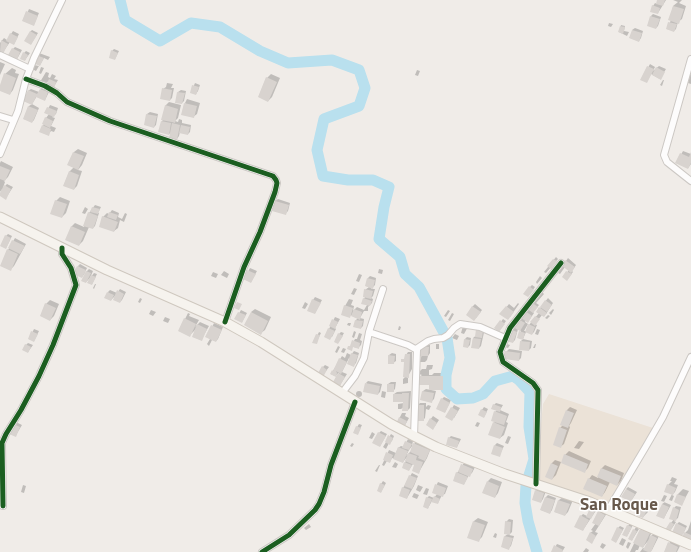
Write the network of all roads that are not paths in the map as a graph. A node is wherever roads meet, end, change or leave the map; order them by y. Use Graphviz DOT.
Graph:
graph roads {
  1 [pos="62,0"];
  2 [pos="0,55"];
  3 [pos="691,59"];
  4 [pos="30,69"];
  5 [pos="26,80"];
  6 [pos="0,116"];
  7 [pos="13,120"];
  8 [pos="0,154"];
  9 [pos="691,181"];
  10 [pos="0,217"];
  11 [pos="62,248"];
  12 [pos="561,263"];
  13 [pos="383,289"];
  14 [pos="225,322"];
  15 [pos="369,332"];
  16 [pos="505,338"];
  17 [pos="416,349"];
  18 [pos="691,357"];
  19 [pos="342,393"];
  20 [pos="355,402"];
  21 [pos="414,436"];
  22 [pos="530,482"];
  23 [pos="3,506"];
  24 [pos="608,510"];
  25 [pos="691,545"];
  26 [pos="691,548"];
  27 [pos="262,552"];
  28 [pos="690,552"];
  1 -- 4 [label="street"];
  2 -- 4 [label="street"];
  3 -- 9 [label="street"];
  4 -- 5 [label="street"];
  5 -- 7 [label="street"];
  5 -- 14 [label="street"];
  6 -- 7 [label="street"];
  7 -- 8 [label="street"];
  10 -- 11 [label="main road"];
  11 -- 14 [label="main road"];
  11 -- 23 [label="street"];
  12 -- 16 [label="street"];
  13 -- 15 [label="street"];
  14 -- 19 [label="main road"];
  15 -- 17 [label="street"];
  15 -- 19 [label="street"];
  16 -- 17 [label="street"];
  16 -- 22 [label="street"];
  17 -- 21 [label="street"];
  18 -- 24 [label="street"];
  19 -- 20 [label="main road"];
  20 -- 21 [label="main road"];
  20 -- 27 [label="street"];
  21 -- 22 [label="main road"];
  22 -- 24 [label="main road"];
  24 -- 25 [label="main road"];
  26 -- 28 [label="street"];
}
